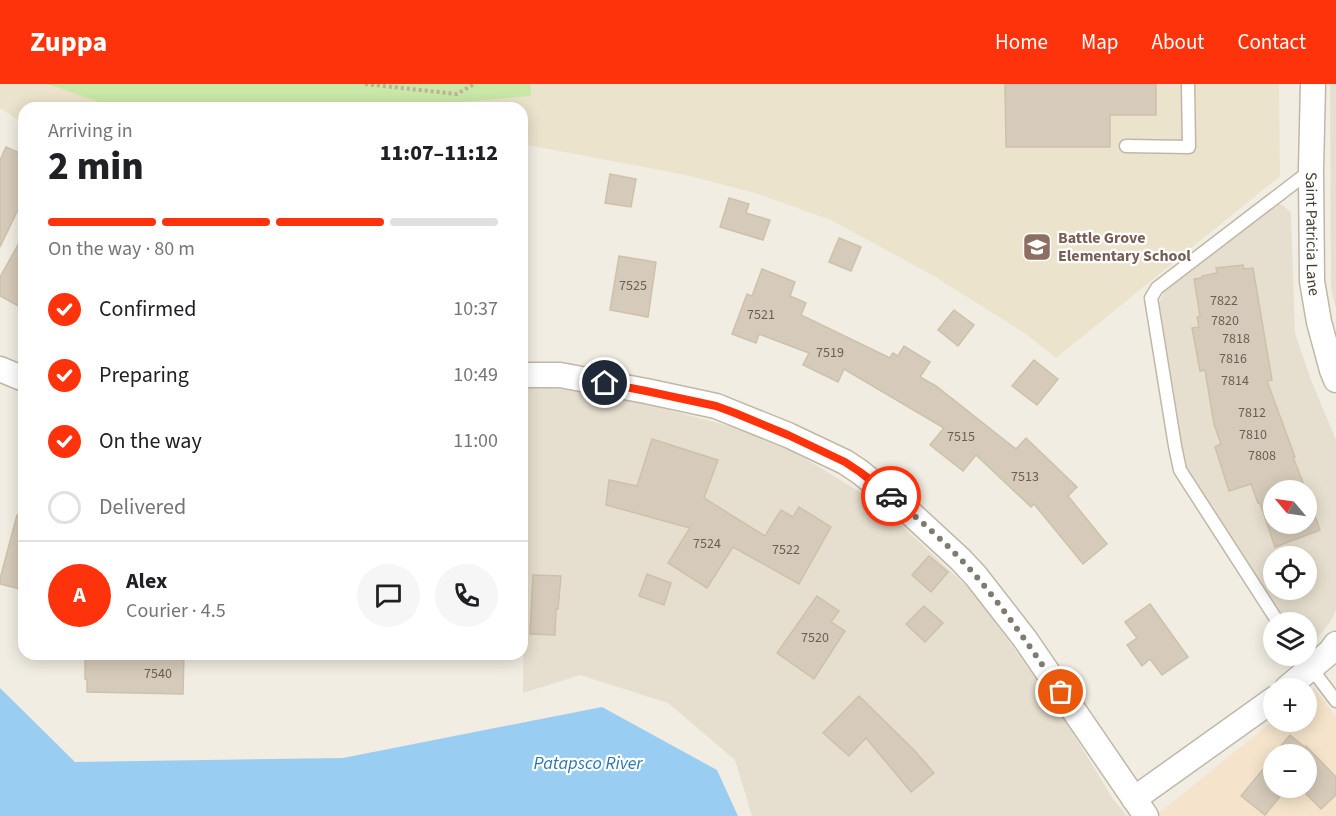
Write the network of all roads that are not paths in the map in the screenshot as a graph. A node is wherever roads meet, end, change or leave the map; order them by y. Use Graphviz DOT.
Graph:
graph roads {
  1 [pos="1188,84"];
  2 [pos="1312,84"];
  3 [pos="1126,146"];
  4 [pos="1311,170"];
  5 [pos="0,369"];
  6 [pos="528,375"];
  7 [pos="18,376"];
  8 [pos="1336,380"];
  9 [pos="1272,612"];
  10 [pos="1336,644"];
  11 [pos="1317,658"];
  12 [pos="1304,666"];
  13 [pos="1310,666"];
  14 [pos="1295,678"];
  15 [pos="1336,700"];
  16 [pos="1263,708"];
  17 [pos="1140,808"];
  1 -- 3 [label="lane"];
  2 -- 4 [label="street, Saint Patricia Lane"];
  4 -- 8 [label="street, Saint Patricia Lane"];
  4 -- 9 [label="lane"];
  5 -- 7 [label="street"];
  6 -- 17 [label="street"];
  10 -- 11 [label="street"];
  12 -- 14 [label="street"];
  13 -- 15 [label="lane"];
  16 -- 17 [label="street"];
}
